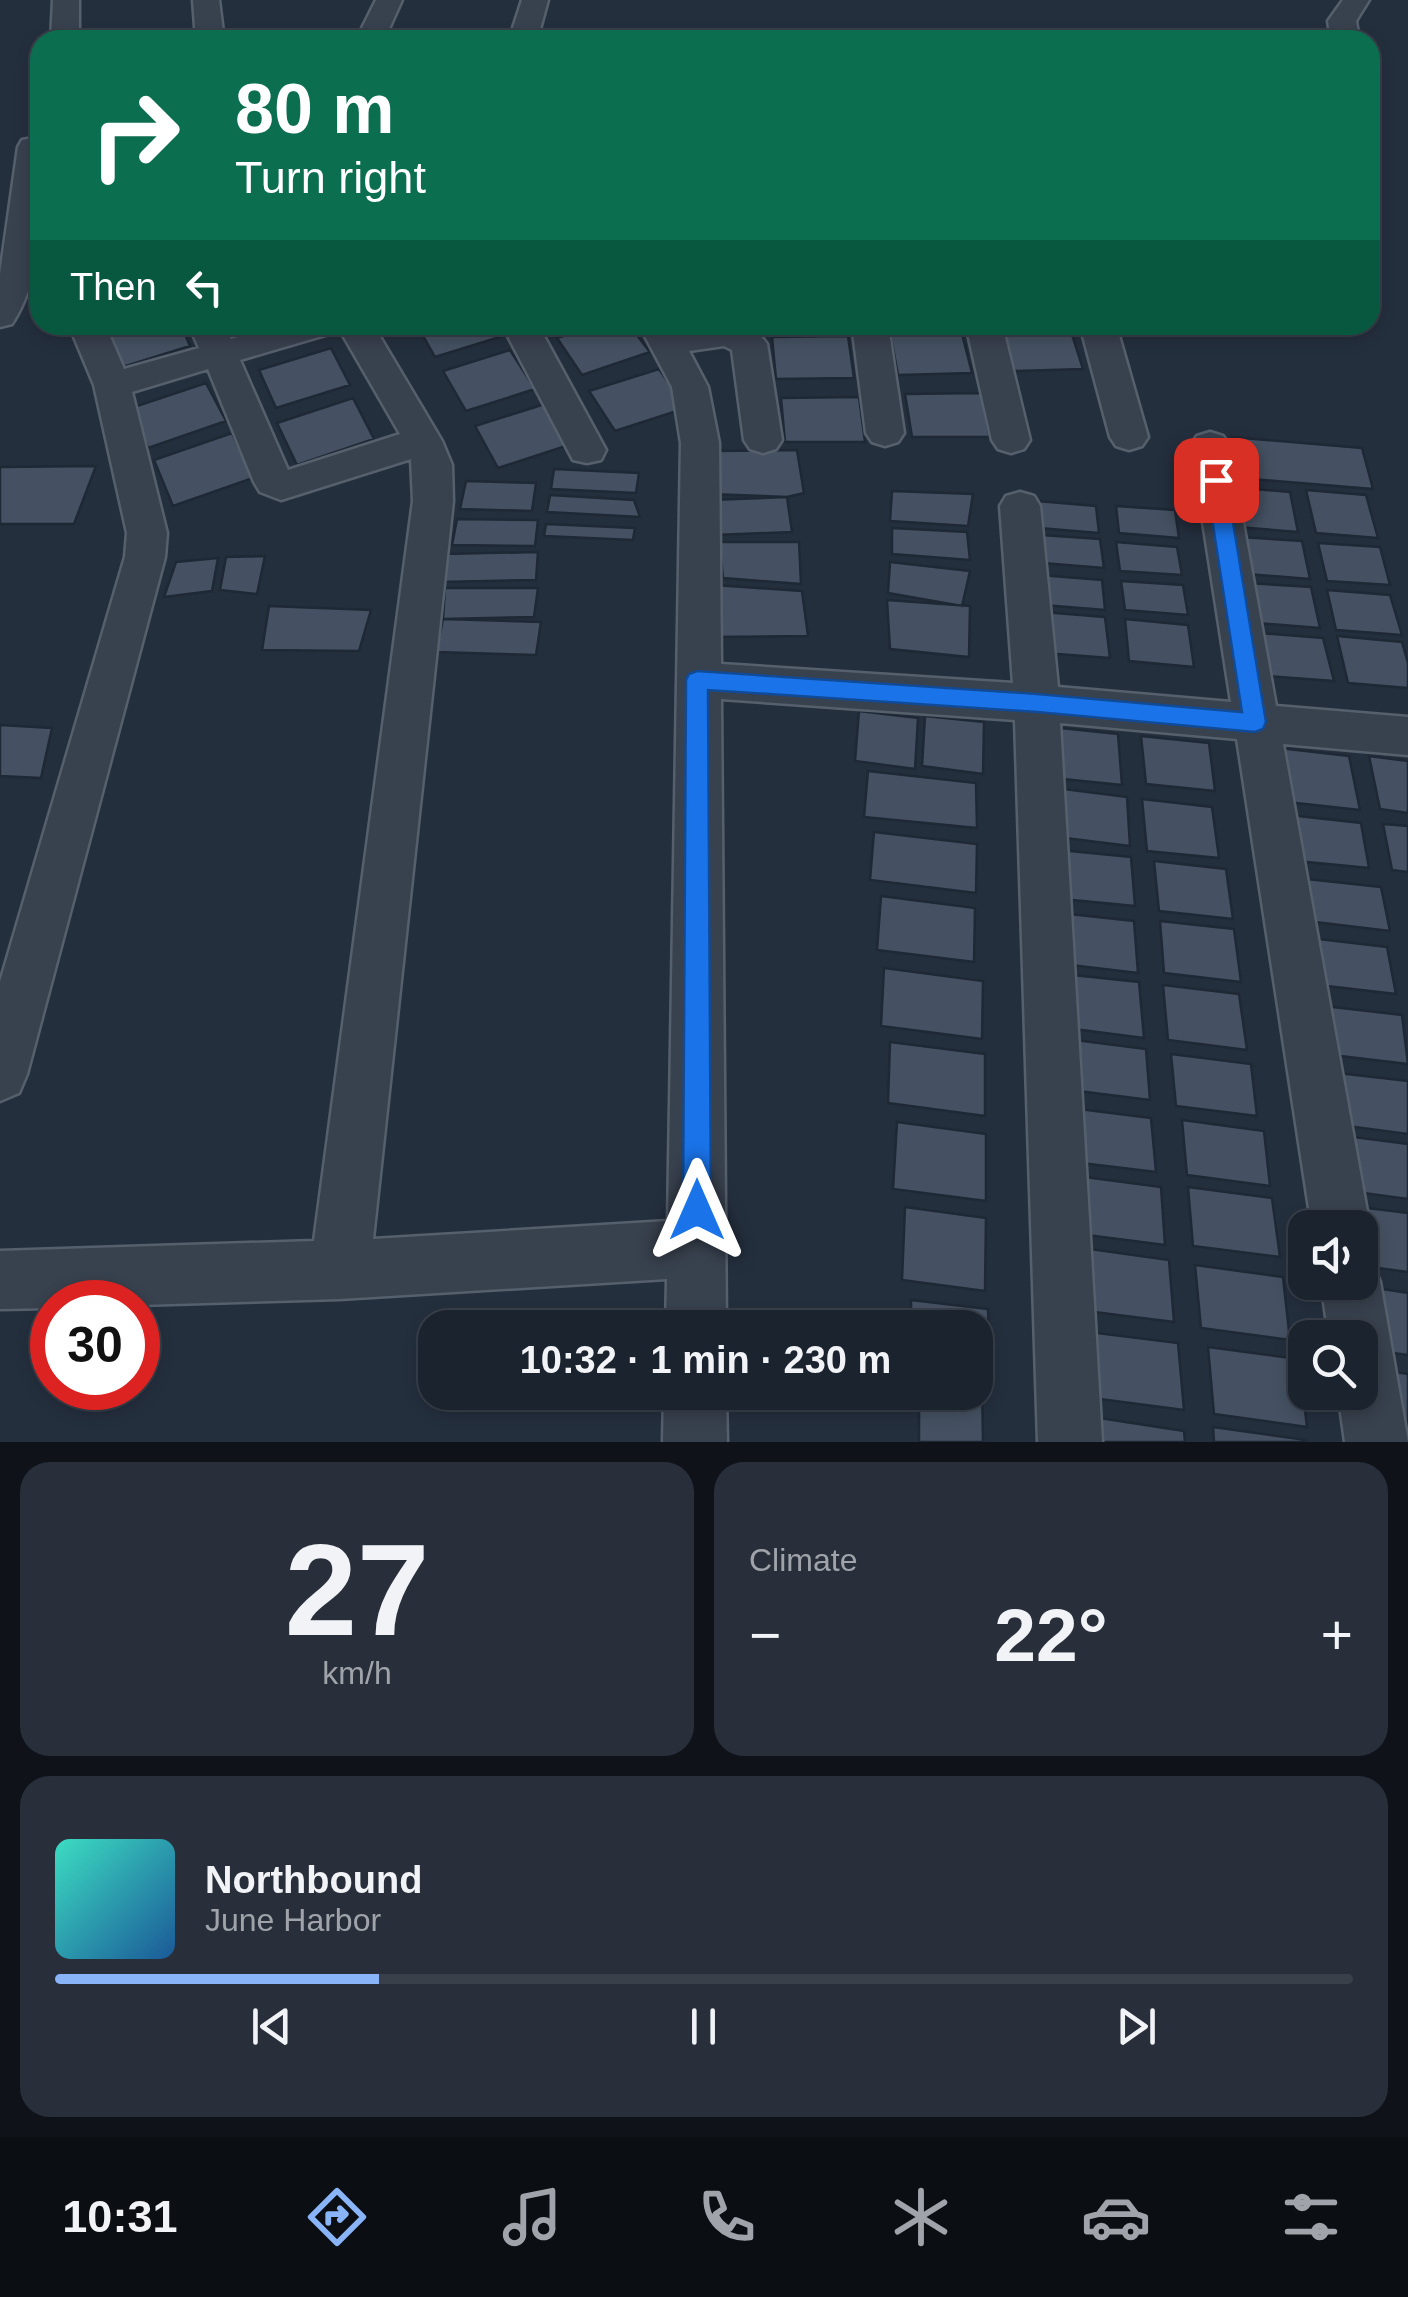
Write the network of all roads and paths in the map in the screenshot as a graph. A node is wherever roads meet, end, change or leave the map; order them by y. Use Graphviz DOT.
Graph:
graph roads {
  1 [pos="66,0"];
  2 [pos="206,0"];
  3 [pos="389,0"];
  4 [pos="534,0"];
  5 [pos="1356,0"];
  6 [pos="65,30"];
  7 [pos="209,30"];
  8 [pos="375,30"];
  9 [pos="525,30"];
  10 [pos="1343,30"];
  11 [pos="30,163"];
  12 [pos="8,281"];
  13 [pos="0,316"];
  14 [pos="90,335"];
  15 [pos="361,335"];
  16 [pos="525,335"];
  17 [pos="663,335"];
  18 [pos="730,335"];
  19 [pos="871,335"];
  20 [pos="986,335"];
  21 [pos="1101,335"];
  22 [pos="213,338"];
  23 [pos="112,385"];
  24 [pos="885,433"];
  25 [pos="1129,437"];
  26 [pos="764,440"];
  27 [pos="1011,440"];
  28 [pos="422,441"];
  29 [pos="1210,446"];
  30 [pos="586,450"];
  31 [pos="1020,506"];
  32 [pos="697,680"];
  33 [pos="1037,703"];
  34 [pos="1255,722"];
  35 [pos="1408,736"];
  36 [pos="0,1074"];
  37 [pos="1337,1210"];
  38 [pos="697,1248"];
  39 [pos="340,1270"];
  40 [pos="0,1280"];
  41 [pos="696,1310"];
  42 [pos="696,1410"];
  43 [pos="1372,1410"];
  44 [pos="695,1442"];
  45 [pos="1070,1442"];
  46 [pos="1377,1442"];
  1 -- 6 [label="street"];
  2 -- 7 [label="street"];
  3 -- 8 [label="street"];
  4 -- 9 [label="street"];
  5 -- 10 [label="street"];
  11 -- 12 [label="street"];
  12 -- 13 [label="street"];
  14 -- 23 [label="street"];
  15 -- 28 [label="street"];
  16 -- 30 [label="street"];
  17 -- 32 [label="street"];
  18 -- 26 [label="street"];
  19 -- 24 [label="street"];
  20 -- 27 [label="street"];
  21 -- 25 [label="street"];
  22 -- 23 [label="street"];
  22 -- 28 [label="street"];
  23 -- 36 [label="street"];
  28 -- 39 [label="street"];
  29 -- 34 [label="street"];
  31 -- 33 [label="street"];
  32 -- 33 [label="street"];
  32 -- 38 [label="street"];
  33 -- 34 [label="street"];
  33 -- 45 [label="street"];
  34 -- 35 [label="street"];
  34 -- 37 [label="street"];
  38 -- 39 [label="street"];
  38 -- 41 [label="street"];
  39 -- 40 [label="street"];
  42 -- 44 [label="street"];
  43 -- 46 [label="street"];
}
